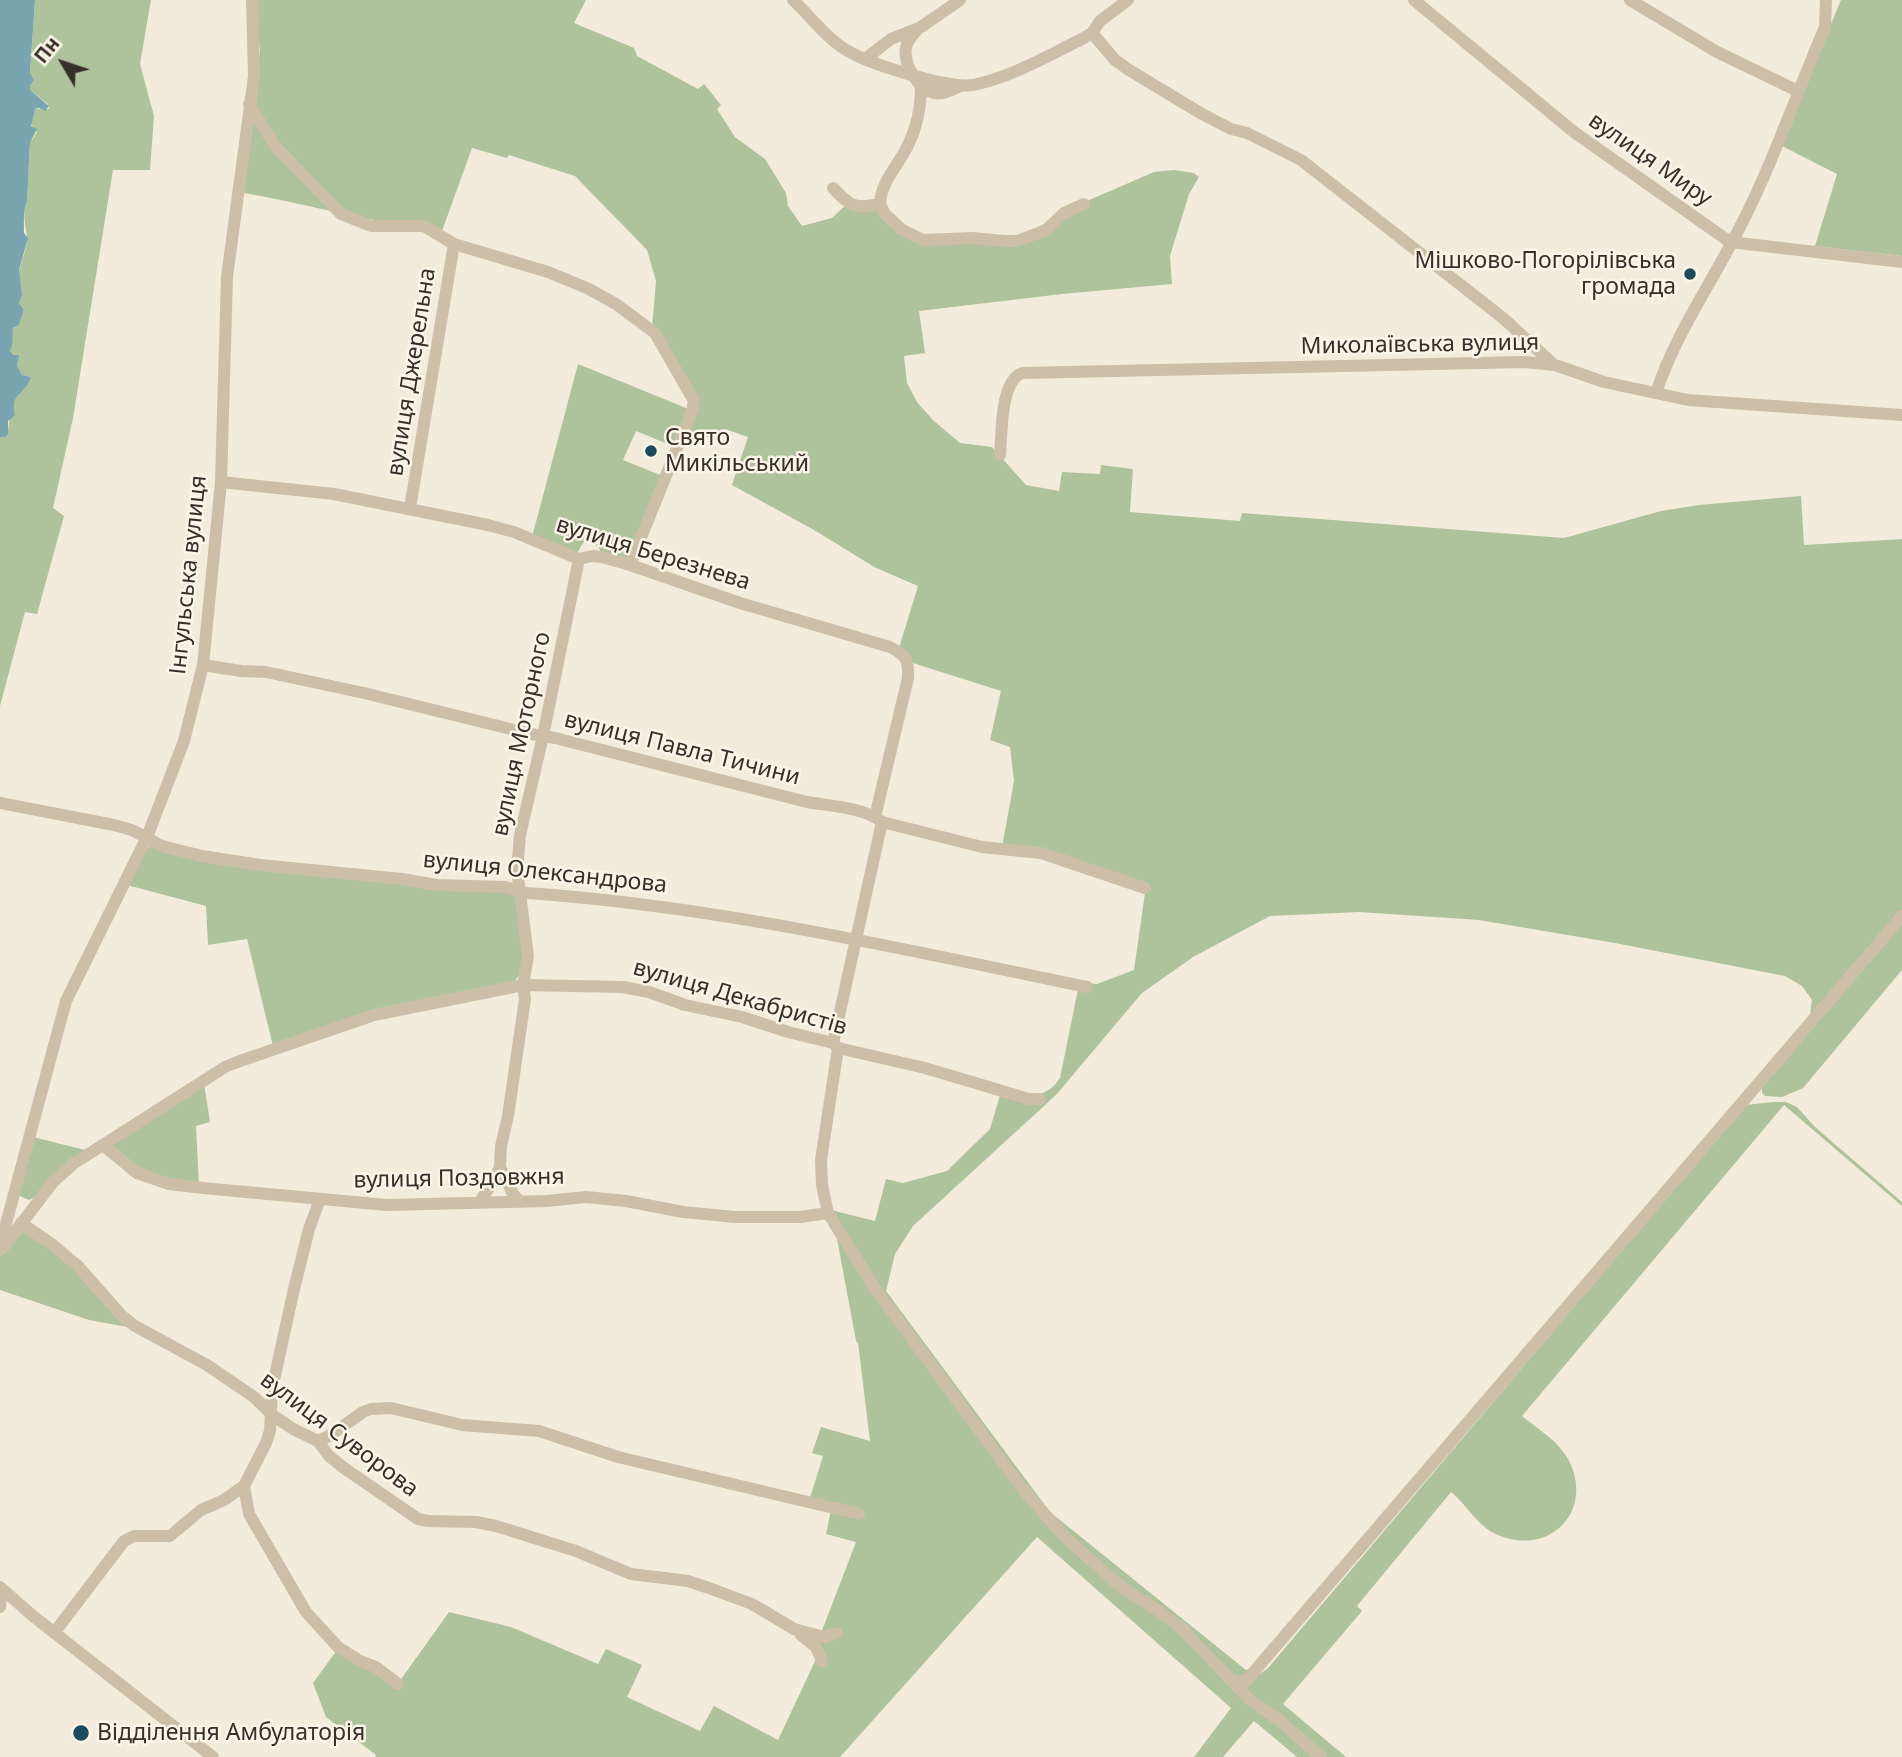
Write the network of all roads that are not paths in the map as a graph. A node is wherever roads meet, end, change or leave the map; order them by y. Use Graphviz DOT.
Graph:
graph roads {
  1 [pos="252,0"];
  2 [pos="793,0"];
  3 [pos="960,0"];
  4 [pos="1128,0"];
  5 [pos="1414,0"];
  6 [pos="1630,0"];
  7 [pos="1823,0"];
  8 [pos="918,29"];
  9 [pos="1092,33"];
  10 [pos="865,59"];
  11 [pos="918,80"];
  12 [pos="1798,91"];
  13 [pos="249,104"];
  14 [pos="833,188"];
  15 [pos="880,204"];
  16 [pos="1084,204"];
  17 [pos="1730,242"];
  18 [pos="454,244"];
  19 [pos="1902,261"];
  20 [pos="1555,365"];
  21 [pos="1656,393"];
  22 [pos="1902,415"];
  23 [pos="1000,455"];
  24 [pos="222,482"];
  25 [pos="410,508"];
  26 [pos="579,559"];
  27 [pos="631,565"];
  28 [pos="203,665"];
  29 [pos="543,736"];
  30 [pos="0,803"];
  31 [pos="878,820"];
  32 [pos="147,837"];
  33 [pos="1145,888"];
  34 [pos="519,891"];
  35 [pos="1902,916"];
  36 [pos="856,939"];
  37 [pos="523,985"];
  38 [pos="1087,987"];
  39 [pos="835,1045"];
  40 [pos="1040,1099"];
  41 [pos="103,1145"];
  42 [pos="500,1167"];
  43 [pos="320,1199"];
  44 [pos="520,1202"];
  45 [pos="479,1203"];
  46 [pos="828,1213"];
  47 [pos="21,1223"];
  48 [pos="0,1246"];
  49 [pos="0,1252"];
  50 [pos="271,1414"];
  51 [pos="293,1429"];
  52 [pos="318,1441"];
  53 [pos="267,1443"];
  54 [pos="244,1486"];
  55 [pos="859,1514"];
  56 [pos="1,1588"];
  57 [pos="0,1607"];
  58 [pos="794,1629"];
  59 [pos="54,1633"];
  60 [pos="837,1633"];
  61 [pos="822,1661"];
  62 [pos="398,1684"];
  63 [pos="1243,1686"];
  64 [pos="213,1757"];
  65 [pos="1321,1757"];
  1 -- 13 [label="street, Інгульська вулиця"];
  2 -- 10 [label="street"];
  3 -- 8 [label="street"];
  4 -- 9 [label="street"];
  5 -- 17 [label="street, вулиця Миру"];
  6 -- 12 [label="street"];
  7 -- 12 [label="street"];
  8 -- 10 [label="street"];
  8 -- 11 [label="street"];
  9 -- 11 [label="street"];
  9 -- 20 [label="street"];
  10 -- 11 [label="street"];
  11 -- 15 [label="street"];
  12 -- 17 [label="street"];
  13 -- 18 [label="street, вулиця Джерельна"];
  13 -- 24 [label="street, Інгульська вулиця"];
  14 -- 15 [label="street"];
  15 -- 16 [label="street"];
  17 -- 19 [label="street, вулиця Миру"];
  17 -- 21 [label="street"];
  18 -- 25 [label="street, вулиця Джерельна"];
  18 -- 27 [label="street, вулиця Джерельна"];
  20 -- 21 [label="street, Миколаївська вулиця"];
  20 -- 23 [label="street, Миколаївська вулиця"];
  21 -- 22 [label="street, Миколаївська вулиця"];
  24 -- 25 [label="street, вулиця Березнева"];
  24 -- 28 [label="street, Інгульська вулиця"];
  25 -- 26 [label="street, вулиця Березнева"];
  26 -- 27 [label="street, вулиця Березнева"];
  26 -- 29 [label="street, вулиця Моторного"];
  27 -- 31 [label="street, вулиця Березнева"];
  28 -- 29 [label="street, вулиця Павла Тичини"];
  28 -- 32 [label="street, Інгульська вулиця"];
  29 -- 31 [label="street, вулиця Павла Тичини"];
  29 -- 34 [label="street, вулиця Моторного"];
  30 -- 32 [label="street, вулиця Олександрова"];
  31 -- 33 [label="street, вулиця Павла Тичини"];
  31 -- 36 [label="street"];
  32 -- 34 [label="street, вулиця Олександрова"];
  32 -- 48 [label="street, Інгульська вулиця"];
  34 -- 36 [label="street, вулиця Олександрова"];
  34 -- 37 [label="street, вулиця Моторного"];
  35 -- 63 [label="street"];
  36 -- 38 [label="street, вулиця Олександрова"];
  36 -- 39 [label="street"];
  37 -- 39 [label="street, вулиця Декабристів"];
  37 -- 41 [label="street, вулиця Декабристів"];
  37 -- 42 [label="street, вулиця Моторного"];
  39 -- 40 [label="street, вулиця Декабристів"];
  39 -- 46 [label="street"];
  41 -- 43 [label="street, вулиця Поздовжня"];
  41 -- 47 [label="street, вулиця Декабристів"];
  42 -- 44 [label="street"];
  42 -- 45 [label="street, вулиця Моторного"];
  43 -- 45 [label="street, вулиця Поздовжня"];
  43 -- 50 [label="street"];
  44 -- 45 [label="street, вулиця Поздовжня"];
  44 -- 46 [label="street, вулиця Поздовжня"];
  46 -- 63 [label="street"];
  47 -- 49 [label="street, вулиця Декабристів"];
  47 -- 50 [label="street, вулиця Суворова"];
  50 -- 51 [label="street, вулиця Суворова"];
  50 -- 53 [label="street"];
  51 -- 52 [label="street, вулиця Суворова"];
  51 -- 53 [label="street"];
  52 -- 55 [label="street"];
  52 -- 58 [label="street, вулиця Суворова"];
  53 -- 54 [label="street"];
  54 -- 59 [label="street"];
  54 -- 62 [label="street"];
  56 -- 57 [label="street"];
  56 -- 59 [label="street"];
  58 -- 60 [label="street, вулиця Суворова"];
  58 -- 61 [label="street, вулиця Суворова"];
  59 -- 64 [label="street"];
  63 -- 65 [label="street"];
}
